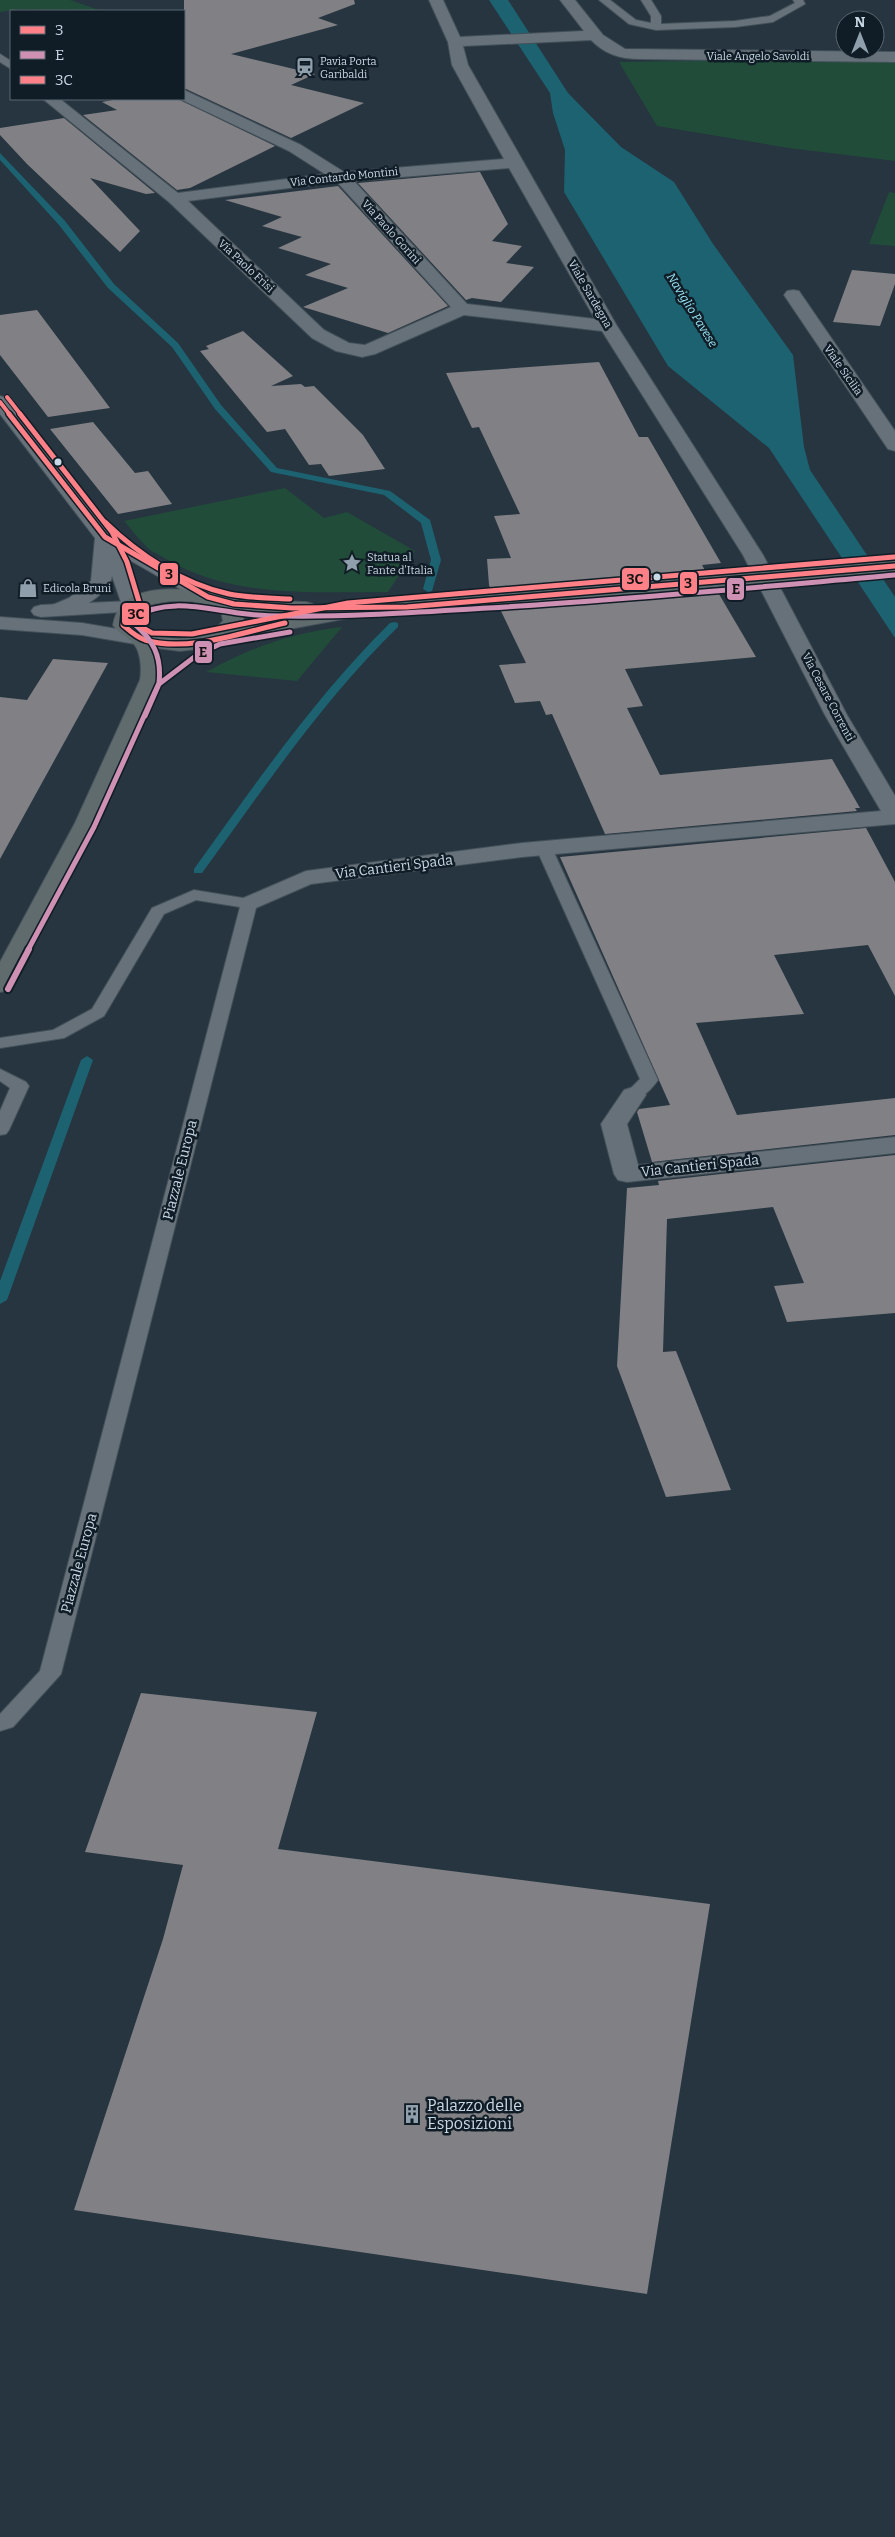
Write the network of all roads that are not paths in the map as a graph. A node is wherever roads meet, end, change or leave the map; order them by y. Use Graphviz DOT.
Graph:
graph roads {
  1 [pos="436,0"];
  2 [pos="567,0"];
  3 [pos="604,0"];
  4 [pos="646,0"];
  5 [pos="798,0"];
  6 [pos="656,27"];
  7 [pos="596,35"];
  8 [pos="455,42"];
  9 [pos="895,57"];
  10 [pos="185,95"];
  11 [pos="52,100"];
  12 [pos="514,163"];
  13 [pos="341,177"];
  14 [pos="175,198"];
  15 [pos="792,295"];
  16 [pos="462,309"];
  17 [pos="608,326"];
  18 [pos="0,402"];
  19 [pos="895,445"];
  20 [pos="105,537"];
  21 [pos="895,566"];
  22 [pos="765,577"];
  23 [pos="213,599"];
  24 [pos="131,607"];
  25 [pos="407,607"];
  26 [pos="57,610"];
  27 [pos="0,612"];
  28 [pos="0,623"];
  29 [pos="141,638"];
  30 [pos="214,638"];
  31 [pos="152,678"];
  32 [pos="895,816"];
  33 [pos="544,848"];
  34 [pos="249,904"];
  35 [pos="0,985"];
  36 [pos="0,1043"];
  37 [pos="0,1074"];
  38 [pos="633,1095"];
  39 [pos="0,1130"];
  40 [pos="895,1145"];
  41 [pos="0,1723"];
  1 -- 8 [label="street, Viale Sardegna"];
  2 -- 7 [label="street"];
  3 -- 6 [label="lane"];
  4 -- 6 [label="lane"];
  5 -- 6 [label="lane"];
  7 -- 8 [label="street"];
  7 -- 9 [label="street, Viale Angelo Savoldi"];
  8 -- 12 [label="street, Viale Sardegna"];
  10 -- 13 [label="street, Via Paolo Gorini"];
  11 -- 14 [label="street, Via Paolo Frisi"];
  12 -- 13 [label="street, Via Contardo Montini"];
  12 -- 17 [label="street, Viale Sardegna"];
  13 -- 14 [label="street, Via Contardo Montini"];
  13 -- 16 [label="street, Via Paolo Gorini"];
  14 -- 16 [label="street, Via Paolo Frisi"];
  15 -- 19 [label="street, Viale Sicilia"];
  16 -- 17 [label="street"];
  17 -- 22 [label="street, Viale Sardegna"];
  18 -- 20 [label="street"];
  20 -- 23 [label="street"];
  20 -- 24 [label="street"];
  20 -- 26 [label="street"];
  21 -- 22 [label="main road"];
  22 -- 25 [label="main road"];
  22 -- 32 [label="street, Via Cesare Correnti"];
  23 -- 24 [label="main road"];
  23 -- 25 [label="main road"];
  23 -- 30 [label="main road"];
  24 -- 26 [label="street"];
  24 -- 29 [label="main road"];
  25 -- 30 [label="main road"];
  26 -- 27 [label="street"];
  28 -- 29 [label="street"];
  29 -- 30 [label="main road"];
  29 -- 31 [label="main road"];
  30 -- 31 [label="main road"];
  31 -- 35 [label="main road"];
  32 -- 33 [label="street, Via Cantieri Spada"];
  33 -- 34 [label="street, Via Cantieri Spada"];
  33 -- 38 [label="lane, Via Cantieri Spada"];
  34 -- 36 [label="lane"];
  34 -- 41 [label="lane, Piazzale Europa"];
  37 -- 39 [label="lane"];
  38 -- 40 [label="street, Via Cantieri Spada"];
}
